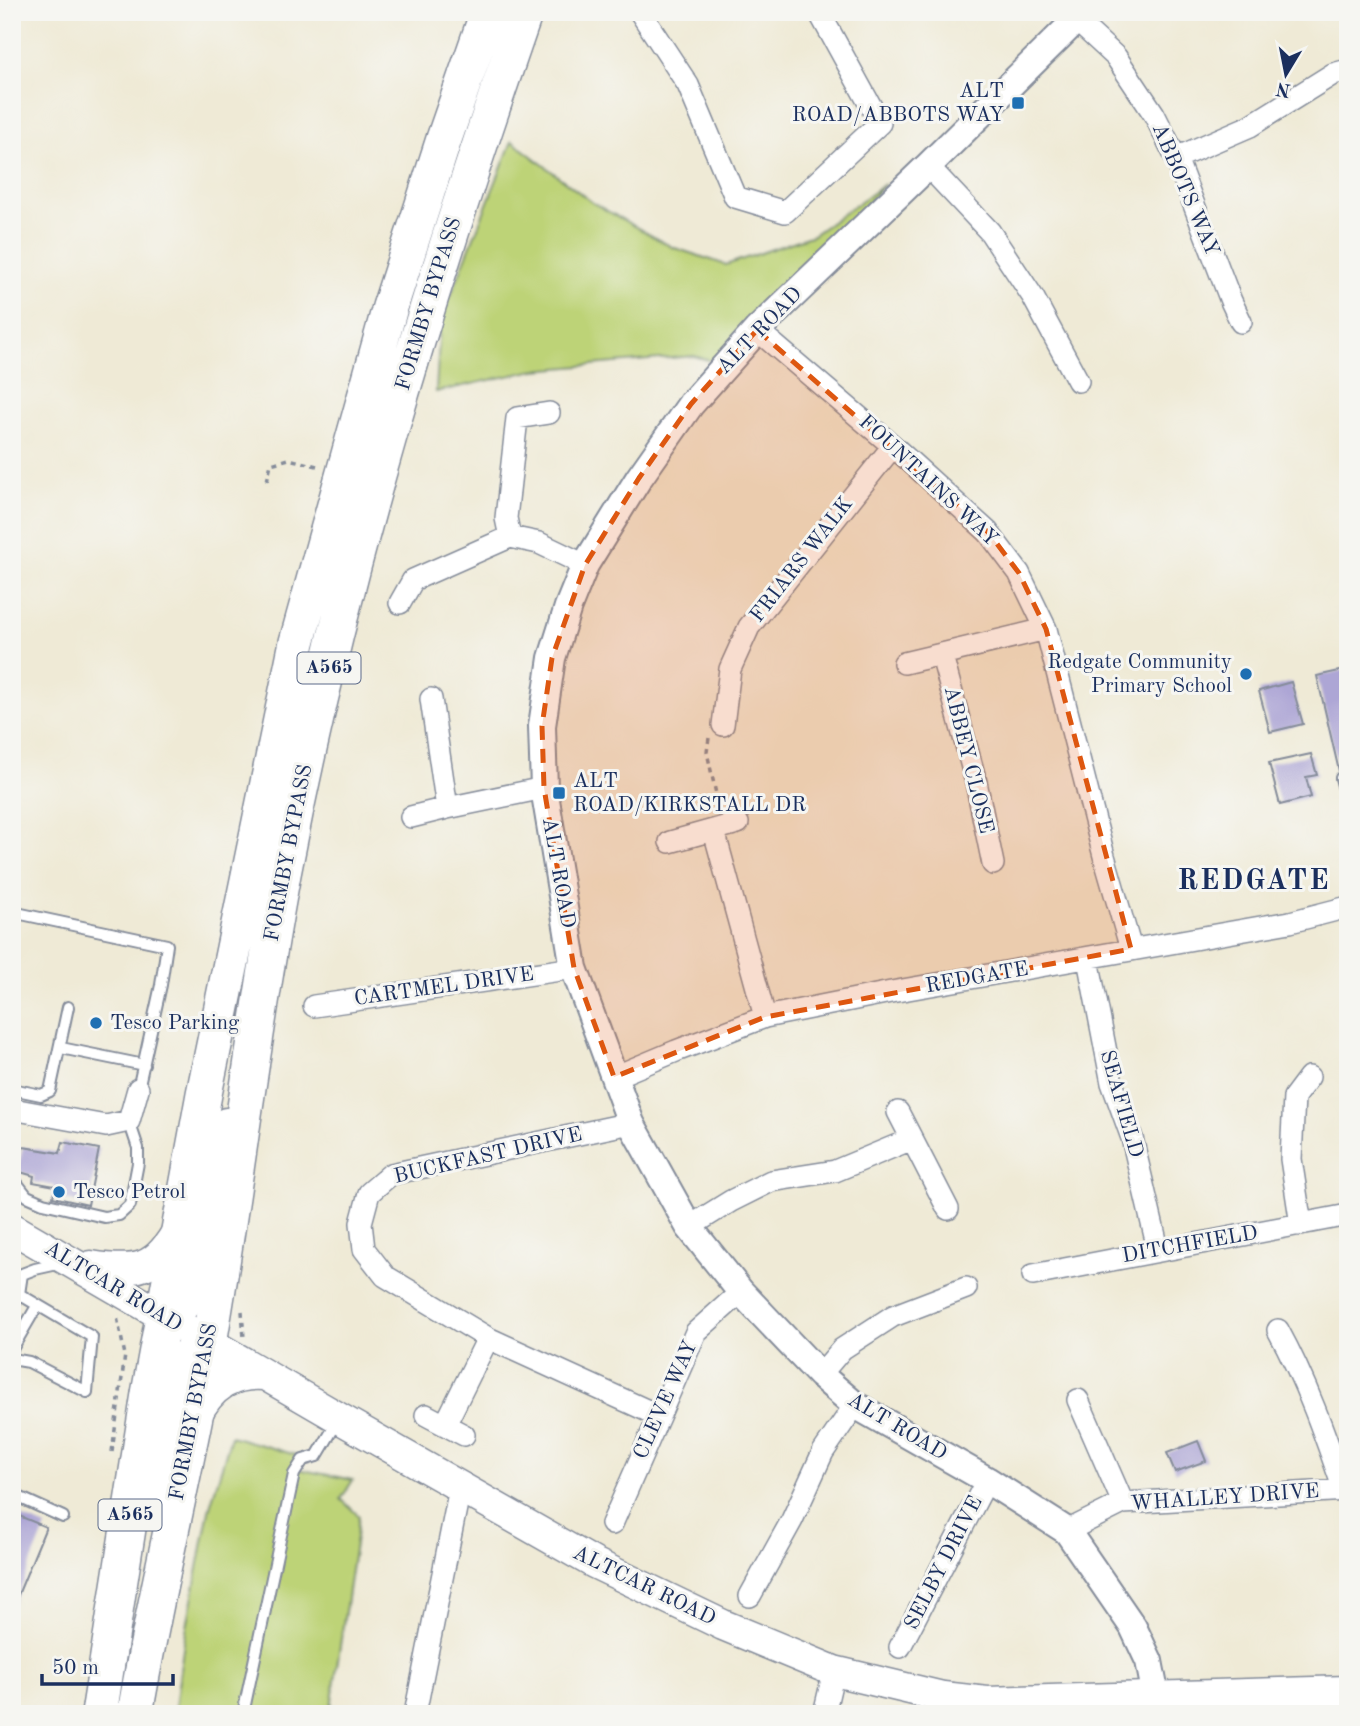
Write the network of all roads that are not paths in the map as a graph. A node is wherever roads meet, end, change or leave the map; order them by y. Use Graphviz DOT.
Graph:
graph roads {
  1 [pos="488,12"];
  2 [pos="525,12"];
  3 [pos="640,12"];
  4 [pos="819,12"];
  5 [pos="1079,16"];
  6 [pos="1348,69"];
  7 [pos="1176,158"];
  8 [pos="928,166"];
  9 [pos="1241,322"];
  10 [pos="757,330"];
  11 [pos="1077,381"];
  12 [pos="549,413"];
  13 [pos="893,446"];
  14 [pos="510,537"];
  15 [pos="585,565"];
  16 [pos="400,603"];
  17 [pos="1046,629"];
  18 [pos="942,656"];
  19 [pos="904,663"];
  20 [pos="431,699"];
  21 [pos="723,725"];
  22 [pos="1341,778"];
  23 [pos="544,788"];
  24 [pos="1348,803"];
  25 [pos="447,808"];
  26 [pos="411,817"];
  27 [pos="670,842"];
  28 [pos="993,864"];
  29 [pos="1348,907"];
  30 [pos="12,912"];
  31 [pos="1131,949"];
  32 [pos="1088,958"];
  33 [pos="574,968"];
  34 [pos="261,999"];
  35 [pos="314,1006"];
  36 [pos="68,1007"];
  37 [pos="765,1017"];
  38 [pos="61,1048"];
  39 [pos="144,1065"];
  40 [pos="614,1077"];
  41 [pos="1309,1077"];
  42 [pos="12,1089"];
  43 [pos="138,1089"];
  44 [pos="12,1109"];
  45 [pos="898,1112"];
  46 [pos="129,1121"];
  47 [pos="631,1124"];
  48 [pos="912,1139"];
  49 [pos="12,1177"];
  50 [pos="12,1188"];
  51 [pos="27,1196"];
  52 [pos="948,1209"];
  53 [pos="1348,1215"];
  54 [pos="1301,1225"];
  55 [pos="689,1227"];
  56 [pos="12,1228"];
  57 [pos="179,1228"];
  58 [pos="1158,1249"];
  59 [pos="73,1262"];
  60 [pos="1033,1274"];
  61 [pos="965,1288"];
  62 [pos="15,1290"];
  63 [pos="741,1292"];
  64 [pos="37,1306"];
  65 [pos="163,1316"];
  66 [pos="1278,1330"];
  67 [pos="488,1338"];
  68 [pos="209,1343"];
  69 [pos="12,1349"];
  70 [pos="12,1359"];
  71 [pos="29,1362"];
  72 [pos="265,1375"];
  73 [pos="820,1375"];
  74 [pos="855,1405"];
  75 [pos="1090,1409"];
  76 [pos="426,1415"];
  77 [pos="659,1416"];
  78 [pos="339,1418"];
  79 [pos="193,1426"];
  80 [pos="987,1480"];
  81 [pos="460,1488"];
  82 [pos="1346,1490"];
  83 [pos="12,1494"];
  84 [pos="1123,1503"];
  85 [pos="64,1517"];
  86 [pos="612,1524"];
  87 [pos="1067,1531"];
  88 [pos="751,1596"];
  89 [pos="900,1647"];
  90 [pos="108,1663"];
  91 [pos="834,1671"];
  92 [pos="1348,1690"];
  93 [pos="1177,1702"];
  94 [pos="998,1708"];
  95 [pos="99,1714"];
  96 [pos="135,1714"];
  97 [pos="243,1714"];
  98 [pos="415,1714"];
  99 [pos="824,1714"];
  1 -- 57 [label="highway, FORMBY BYPASS / A565"];
  2 -- 34 [label="highway, FORMBY BYPASS / A565"];
  3 -- 4 [label="street"];
  5 -- 7 [label="street, ABBOTS WAY"];
  5 -- 8 [label="street, ALT ROAD"];
  6 -- 7 [label="street"];
  7 -- 9 [label="street, ABBOTS WAY"];
  8 -- 10 [label="street, ALT ROAD"];
  8 -- 11 [label="street"];
  10 -- 13 [label="street, FOUNTAINS WAY"];
  10 -- 15 [label="street, ALT ROAD"];
  12 -- 14 [label="street"];
  13 -- 17 [label="street, FOUNTAINS WAY"];
  13 -- 21 [label="street, FRIARS WALK"];
  14 -- 15 [label="street"];
  14 -- 16 [label="street"];
  15 -- 23 [label="street, ALT ROAD"];
  17 -- 18 [label="street"];
  17 -- 31 [label="street, FOUNTAINS WAY"];
  18 -- 19 [label="street"];
  18 -- 28 [label="street, ABBEY CLOSE"];
  20 -- 25 [label="street"];
  22 -- 24 [label="lane"];
  23 -- 25 [label="street"];
  23 -- 33 [label="street, ALT ROAD"];
  25 -- 26 [label="street"];
  27 -- 37 [label="street"];
  29 -- 31 [label="street, REDGATE"];
  30 -- 39 [label="lane"];
  31 -- 32 [label="street, REDGATE"];
  32 -- 37 [label="street, REDGATE"];
  32 -- 58 [label="street, SEAFIELD"];
  33 -- 35 [label="street, CARTMEL DRIVE"];
  33 -- 40 [label="street, ALT ROAD"];
  34 -- 65 [label="main road"];
  34 -- 68 [label="highway, FORMBY BYPASS / A565"];
  36 -- 38 [label="lane"];
  37 -- 40 [label="street, REDGATE"];
  38 -- 39 [label="lane"];
  38 -- 42 [label="lane"];
  39 -- 43 [label="lane"];
  40 -- 47 [label="street, ALT ROAD"];
  41 -- 54 [label="street"];
  43 -- 46 [label="street"];
  44 -- 46 [label="street"];
  45 -- 48 [label="street"];
  46 -- 51 [label="lane"];
  47 -- 55 [label="street, ALT ROAD"];
  47 -- 67 [label="street, BUCKFAST DRIVE"];
  48 -- 52 [label="street"];
  48 -- 55 [label="street"];
  49 -- 51 [label="lane"];
  50 -- 51 [label="lane"];
  53 -- 54 [label="street, DITCHFIELD"];
  54 -- 58 [label="street, DITCHFIELD"];
  55 -- 63 [label="street, ALT ROAD"];
  56 -- 59 [label="main road, ALTCAR ROAD"];
  57 -- 59 [label="main road"];
  57 -- 65 [label="highway, FORMBY BYPASS / A565"];
  58 -- 60 [label="street, DITCHFIELD"];
  59 -- 62 [label="lane"];
  59 -- 65 [label="main road, ALTCAR ROAD"];
  61 -- 73 [label="street"];
  62 -- 64 [label="lane"];
  63 -- 73 [label="street, ALT ROAD"];
  63 -- 77 [label="street, CLEVE WAY"];
  64 -- 69 [label="lane"];
  64 -- 71 [label="lane"];
  65 -- 68 [label="main road, ALTCAR ROAD"];
  65 -- 90 [label="highway, FORMBY BYPASS / A565"];
  66 -- 82 [label="street"];
  67 -- 76 [label="street"];
  67 -- 77 [label="street, BUCKFAST DRIVE"];
  68 -- 72 [label="main road, ALTCAR ROAD"];
  68 -- 79 [label="highway, FORMBY BYPASS / A565"];
  68 -- 90 [label="main road"];
  69 -- 71 [label="lane"];
  70 -- 71 [label="lane"];
  72 -- 78 [label="main road, ALTCAR ROAD"];
  72 -- 79 [label="main road"];
  73 -- 74 [label="street, ALT ROAD"];
  74 -- 80 [label="street, ALT ROAD"];
  74 -- 88 [label="street"];
  75 -- 84 [label="street"];
  77 -- 86 [label="street, CLEVE WAY"];
  78 -- 81 [label="main road, ALTCAR ROAD"];
  78 -- 97 [label="lane"];
  79 -- 96 [label="highway, FORMBY BYPASS / A565"];
  80 -- 87 [label="street, ALT ROAD"];
  80 -- 89 [label="street, SELBY DRIVE"];
  81 -- 91 [label="main road, ALTCAR ROAD"];
  81 -- 98 [label="street"];
  82 -- 84 [label="street, WHALLEY DRIVE"];
  83 -- 85 [label="lane"];
  84 -- 87 [label="street, WHALLEY DRIVE"];
  87 -- 93 [label="street, ALT ROAD"];
  90 -- 95 [label="highway, FORMBY BYPASS / A565"];
  91 -- 94 [label="main road, ALTCAR ROAD"];
  91 -- 99 [label="street"];
  92 -- 93 [label="main road, ALTCAR ROAD"];
  93 -- 94 [label="main road, ALTCAR ROAD"];
}
